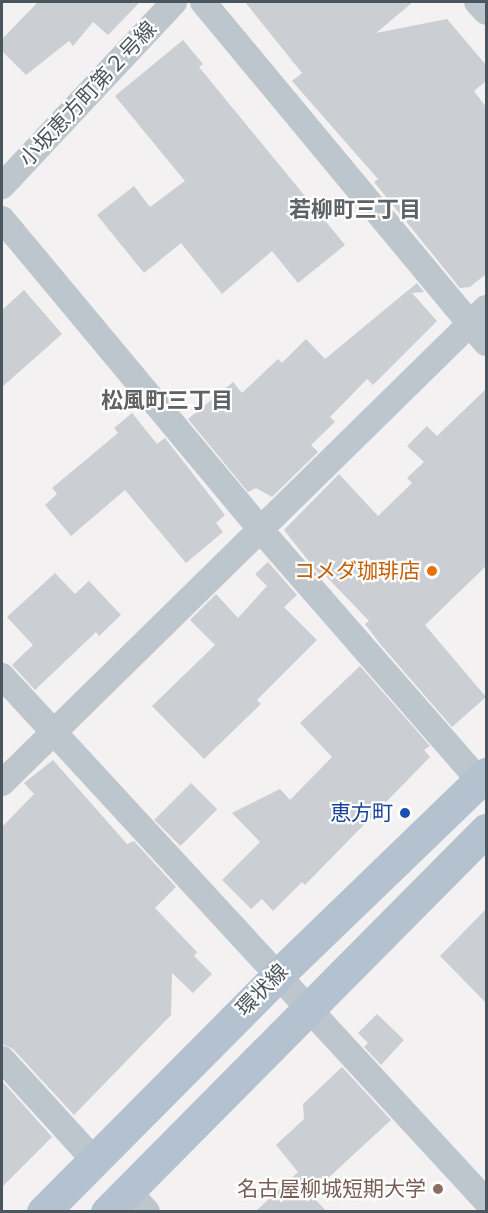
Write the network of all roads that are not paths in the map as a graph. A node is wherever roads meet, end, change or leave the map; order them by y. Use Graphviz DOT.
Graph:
graph roads {
  1 [pos="174,2"];
  2 [pos="203,2"];
  3 [pos="477,2"];
  4 [pos="486,12"];
  5 [pos="2,186"];
  6 [pos="2,219"];
  7 [pos="481,325"];
  8 [pos="260,528"];
  9 [pos="2,676"];
  10 [pos="54,732"];
  11 [pos="483,777"];
  12 [pos="2,783"];
  13 [pos="486,830"];
  14 [pos="277,976"];
  15 [pos="306,1008"];
  16 [pos="2,1059"];
  17 [pos="93,1159"];
  18 [pos="486,1201"];
  19 [pos="128,1204"];
  20 [pos="43,1212"];
  1 -- 5 [label="street, 小坂恵方町第２号線"];
  2 -- 7 [label="street"];
  3 -- 4 [label="street"];
  6 -- 8 [label="street"];
  7 -- 8 [label="street"];
  8 -- 10 [label="street"];
  8 -- 11 [label="street"];
  9 -- 10 [label="street"];
  10 -- 12 [label="street"];
  10 -- 14 [label="street"];
  11 -- 14 [label="main road, 環状線"];
  13 -- 15 [label="main road, 環状線"];
  14 -- 15 [label="street"];
  14 -- 17 [label="main road, 環状線"];
  15 -- 18 [label="street"];
  15 -- 19 [label="main road, 環状線"];
  16 -- 17 [label="street"];
  17 -- 20 [label="main road, 環状線"];
}
